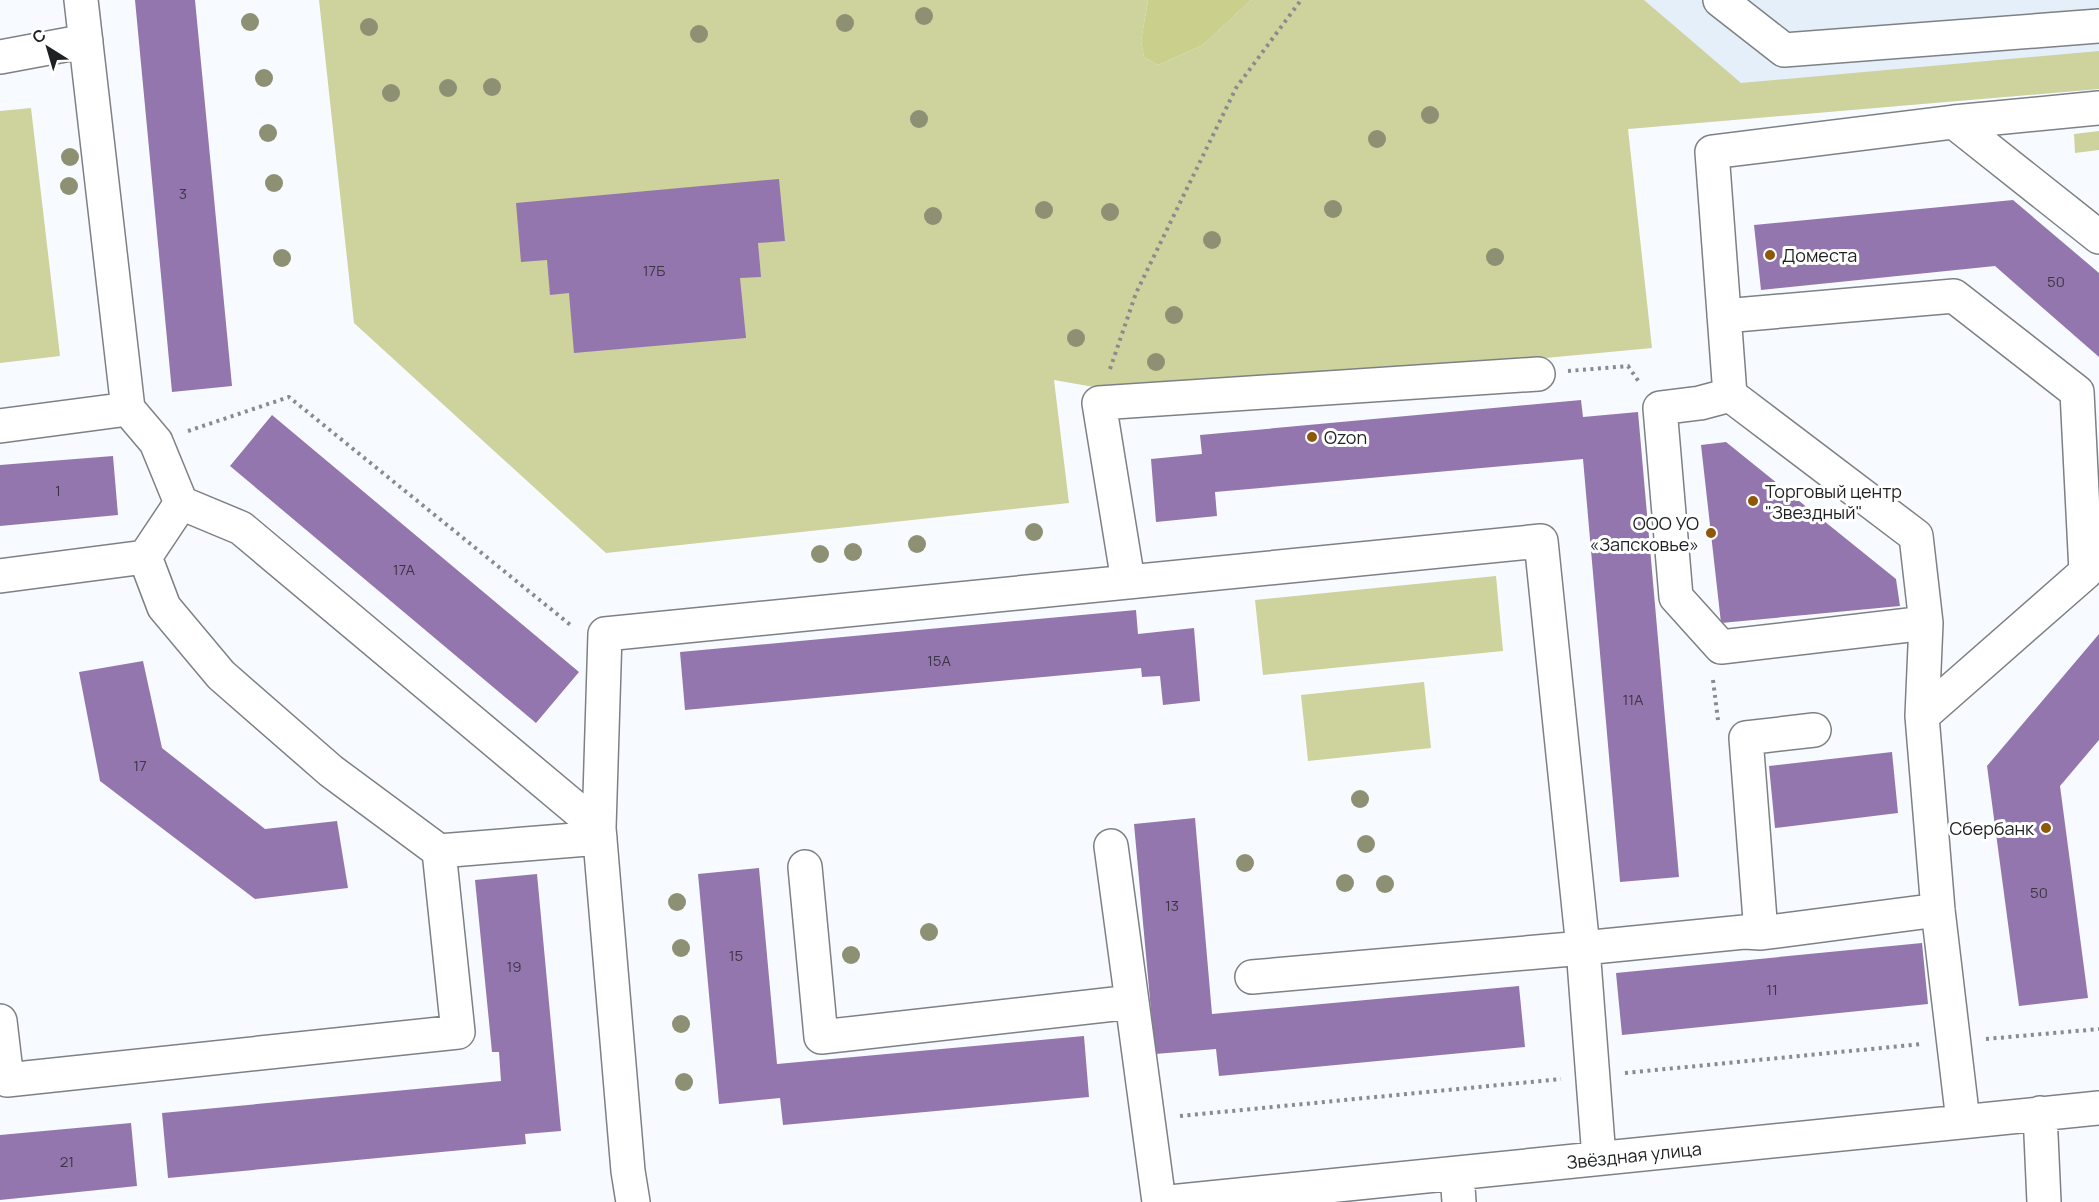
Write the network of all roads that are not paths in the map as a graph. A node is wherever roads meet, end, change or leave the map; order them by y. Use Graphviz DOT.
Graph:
graph roads {
  1 [pos="81,0"];
  2 [pos="1720,0"];
  3 [pos="2099,26"];
  4 [pos="86,41"];
  5 [pos="0,57"];
  6 [pos="2099,108"];
  7 [pos="1954,123"];
  8 [pos="2099,237"];
  9 [pos="1724,316"];
  10 [pos="1538,374"];
  11 [pos="1730,395"];
  12 [pos="128,409"];
  13 [pos="0,426"];
  14 [pos="181,503"];
  15 [pos="145,557"];
  16 [pos="0,576"];
  17 [pos="1128,581"];
  18 [pos="1926,623"];
  19 [pos="1922,716"];
  20 [pos="1814,730"];
  21 [pos="600,833"];
  22 [pos="1111,846"];
  23 [pos="439,851"];
  24 [pos="805,867"];
  25 [pos="1938,910"];
  26 [pos="1761,933"];
  27 [pos="1583,948"];
  28 [pos="1252,977"];
  29 [pos="1132,1002"];
  30 [pos="0,1021"];
  31 [pos="2099,1107"];
  32 [pos="2040,1113"];
  33 [pos="1963,1121"];
  34 [pos="1599,1158"];
  35 [pos="1458,1187"];
  36 [pos="633,1202"];
  37 [pos="1159,1202"];
  38 [pos="1170,1202"];
  39 [pos="2044,1202"];
  1 -- 4 [label="street"];
  2 -- 3 [label="street"];
  4 -- 5 [label="street"];
  4 -- 12 [label="street"];
  6 -- 7 [label="street"];
  7 -- 8 [label="street"];
  7 -- 9 [label="street"];
  9 -- 11 [label="street"];
  9 -- 19 [label="street"];
  10 -- 17 [label="street"];
  11 -- 18 [label="street"];
  11 -- 18 [label="street"];
  12 -- 13 [label="street"];
  12 -- 14 [label="street"];
  14 -- 15 [label="street"];
  14 -- 21 [label="street"];
  15 -- 16 [label="street"];
  15 -- 23 [label="street"];
  17 -- 21 [label="street"];
  17 -- 27 [label="street"];
  18 -- 19 [label="street"];
  19 -- 25 [label="street"];
  20 -- 26 [label="street"];
  21 -- 23 [label="street"];
  21 -- 36 [label="street"];
  22 -- 29 [label="street"];
  23 -- 30 [label="street"];
  24 -- 29 [label="street"];
  25 -- 26 [label="street"];
  25 -- 33 [label="street"];
  26 -- 27 [label="street"];
  27 -- 28 [label="street"];
  27 -- 34 [label="street"];
  29 -- 37 [label="street"];
  31 -- 32 [label="street, Звёздная улица"];
  32 -- 33 [label="street, Звёздная улица"];
  32 -- 39 [label="street"];
  33 -- 34 [label="street, Звёздная улица"];
  34 -- 35 [label="street, Звёздная улица"];
  35 -- 38 [label="street, Звёздная улица"];
}
